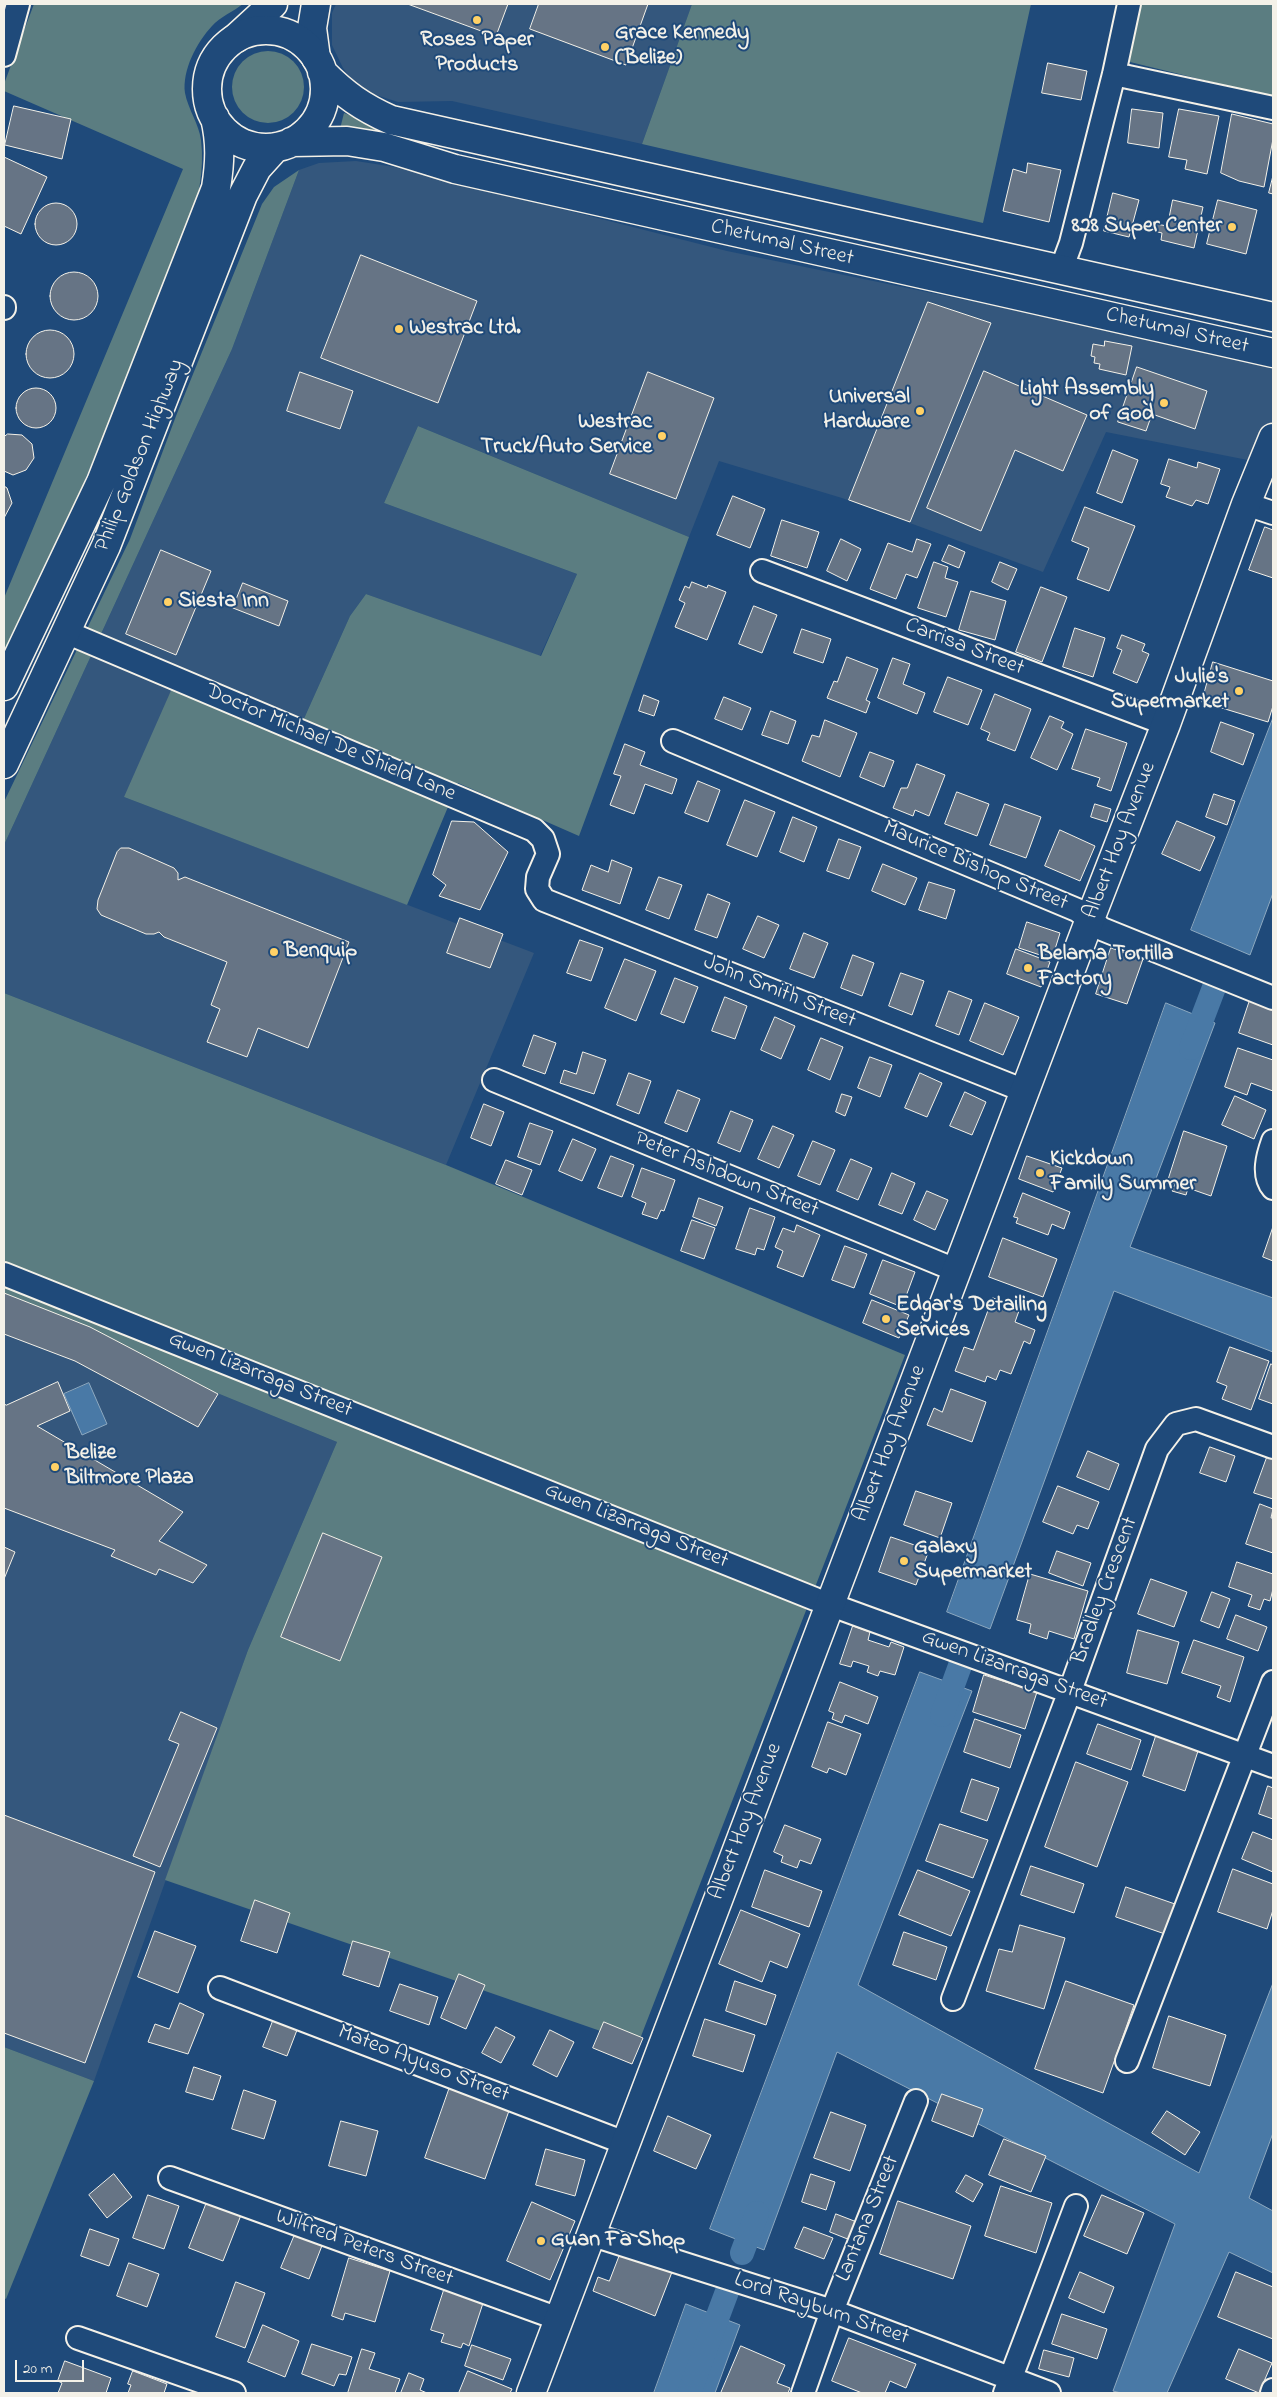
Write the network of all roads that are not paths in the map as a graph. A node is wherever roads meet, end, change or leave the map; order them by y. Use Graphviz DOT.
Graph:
graph roads {
  1 [pos="18,4"];
  2 [pos="274,4"];
  3 [pos="316,4"];
  4 [pos="1129,4"];
  5 [pos="236,38"];
  6 [pos="4,55"];
  7 [pos="319,65"];
  8 [pos="1114,74"];
  9 [pos="1273,108"];
  10 [pos="215,118"];
  11 [pos="283,145"];
  12 [pos="794,210"];
  13 [pos="786,245"];
  14 [pos="1062,270"];
  15 [pos="1273,317"];
  16 [pos="1273,353"];
  17 [pos="1273,438"];
  18 [pos="1246,504"];
  19 [pos="1273,513"];
  20 [pos="762,571"];
  21 [pos="66,632"];
  22 [pos="5,681"];
  23 [pos="1166,724"];
  24 [pos="673,740"];
  25 [pos="4,764"];
  26 [pos="537,889"];
  27 [pos="1090,919"];
  28 [pos="1273,998"];
  29 [pos="494,1080"];
  30 [pos="1025,1091"];
  31 [pos="1273,1141"];
  32 [pos="1273,1188"];
  33 [pos="958,1271"];
  34 [pos="4,1274"];
  35 [pos="1273,1447"];
  36 [pos="830,1603"];
  37 [pos="1273,1682"];
  38 [pos="1070,1691"];
  39 [pos="1245,1755"];
  40 [pos="1273,1766"];
  41 [pos="220,1988"];
  42 [pos="953,1999"];
  43 [pos="1127,2061"];
  44 [pos="916,2101"];
  45 [pos="625,2142"];
  46 [pos="170,2178"];
  47 [pos="1076,2206"];
  48 [pos="590,2234"];
  49 [pos="832,2311"];
  50 [pos="559,2319"];
  51 [pos="78,2338"];
  52 [pos="1008,2386"];
  53 [pos="234,2393"];
  54 [pos="531,2393"];
  55 [pos="803,2393"];
  56 [pos="1049,2393"];
  1 -- 6 [label="street"];
  2 -- 5 [label="main road"];
  3 -- 7 [label="main road"];
  4 -- 8 [label="street"];
  5 -- 7 [label="main road"];
  5 -- 10 [label="main road"];
  7 -- 11 [label="main road"];
  7 -- 12 [label="main road, Chetumal Street"];
  8 -- 9 [label="street"];
  8 -- 14 [label="street"];
  10 -- 11 [label="main road"];
  10 -- 22 [label="main road, Philip Goldson Highway"];
  11 -- 13 [label="main road, Chetumal Street"];
  11 -- 21 [label="main road, Philip Goldson Highway"];
  12 -- 13 [label="main road"];
  12 -- 14 [label="main road, Chetumal Street"];
  13 -- 16 [label="main road, Chetumal Street"];
  14 -- 15 [label="main road, Chetumal Street"];
  17 -- 18 [label="main road, Albert Hoy Avenue"];
  18 -- 19 [label="street"];
  18 -- 23 [label="main road, Albert Hoy Avenue"];
  20 -- 23 [label="street, Carrisa Street"];
  21 -- 25 [label="main road, Philip Goldson Highway"];
  21 -- 26 [label="street, Doctor Michael De Shield Lane"];
  23 -- 27 [label="main road, Albert Hoy Avenue"];
  24 -- 27 [label="street, Maurice Bishop Street"];
  26 -- 30 [label="street, John Smith Street"];
  27 -- 28 [label="street, Maurice Bishop Street"];
  27 -- 30 [label="main road, Albert Hoy Avenue"];
  29 -- 33 [label="street, Peter Ashdown Street"];
  30 -- 33 [label="main road, Albert Hoy Avenue"];
  31 -- 32 [label="street"];
  33 -- 36 [label="main road, Albert Hoy Avenue"];
  34 -- 36 [label="street, Gwen Lizarraga Street"];
  35 -- 38 [label="street, Bradley Crescent"];
  36 -- 38 [label="street, Gwen Lizarraga Street"];
  36 -- 45 [label="main road, Albert Hoy Avenue"];
  37 -- 39 [label="street"];
  38 -- 39 [label="street, Gwen Lizarraga Street"];
  38 -- 42 [label="street, Bradley Crescent"];
  39 -- 40 [label="street, Gwen Lizarraga Street"];
  39 -- 43 [label="street"];
  41 -- 45 [label="street, Mateo Ayuso Street"];
  44 -- 49 [label="street, Lantana Street"];
  45 -- 48 [label="main road, Albert Hoy Avenue"];
  46 -- 50 [label="street, Wilfred Peters Street"];
  47 -- 52 [label="street"];
  48 -- 49 [label="street, Lord Rayburn Street"];
  48 -- 50 [label="main road, Albert Hoy Avenue"];
  49 -- 52 [label="street, Lord Rayburn Street"];
  49 -- 55 [label="street, Lantana Street"];
  50 -- 54 [label="main road, Albert Hoy Avenue"];
  51 -- 53 [label="street"];
  52 -- 56 [label="street, Lord Rayburn Street"];
}
